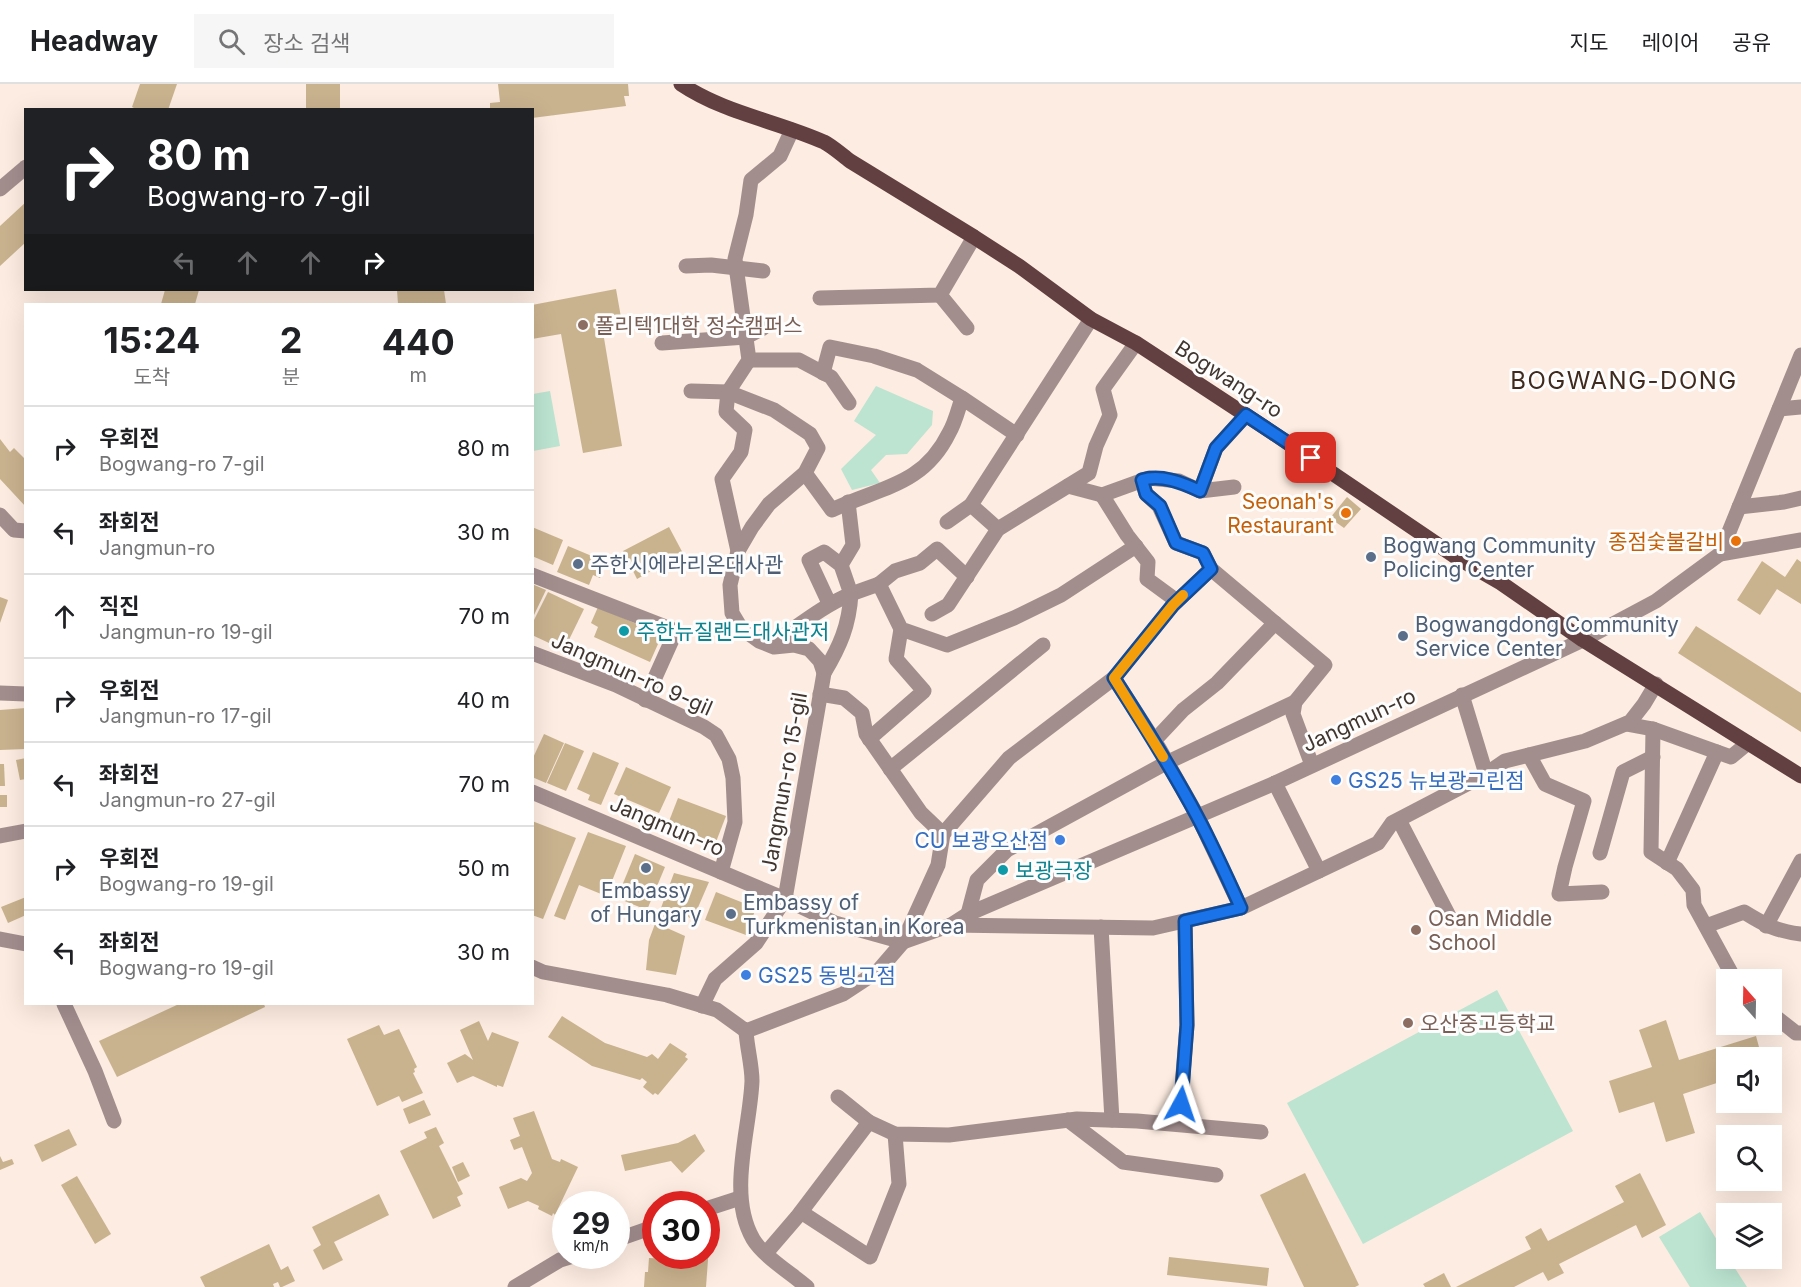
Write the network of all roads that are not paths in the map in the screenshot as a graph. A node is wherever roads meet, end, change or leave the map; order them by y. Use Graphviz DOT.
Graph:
graph roads {
  1 [pos="681,84"];
  2 [pos="792,130"];
  3 [pos="24,169"];
  4 [pos="0,189"];
  5 [pos="974,237"];
  6 [pos="686,266"];
  7 [pos="737,268"];
  8 [pos="763,271"];
  9 [pos="940,295"];
  10 [pos="820,298"];
  11 [pos="1091,319"];
  12 [pos="763,328"];
  13 [pos="968,328"];
  14 [pos="746,337"];
  15 [pos="662,343"];
  16 [pos="1136,343"];
  17 [pos="1801,355"];
  18 [pos="748,360"];
  19 [pos="823,373"];
  20 [pos="691,392"];
  21 [pos="728,392"];
  22 [pos="962,398"];
  23 [pos="849,403"];
  24 [pos="1801,407"];
  25 [pos="1779,409"];
  26 [pos="1246,415"];
  27 [pos="1017,435"];
  28 [pos="805,473"];
  29 [pos="1142,480"];
  30 [pos="1068,486"];
  31 [pos="1234,487"];
  32 [pos="1200,491"];
  33 [pos="1102,495"];
  34 [pos="1801,498"];
  35 [pos="848,502"];
  36 [pos="971,505"];
  37 [pos="1739,507"];
  38 [pos="0,515"];
  39 [pos="947,522"];
  40 [pos="998,530"];
  41 [pos="24,531"];
  42 [pos="1801,540"];
  43 [pos="1136,546"];
  44 [pos="738,551"];
  45 [pos="1720,554"];
  46 [pos="841,565"];
  47 [pos="1211,569"];
  48 [pos="534,576"];
  49 [pos="967,577"];
  50 [pos="879,584"];
  51 [pos="851,594"];
  52 [pos="1177,601"];
  53 [pos="829,603"];
  54 [pos="932,614"];
  55 [pos="1275,623"];
  56 [pos="901,629"];
  57 [pos="1583,640"];
  58 [pos="770,645"];
  59 [pos="1043,645"];
  60 [pos="534,654"];
  61 [pos="824,673"];
  62 [pos="1114,678"];
  63 [pos="1656,684"];
  64 [pos="0,693"];
  65 [pos="24,694"];
  66 [pos="820,694"];
  67 [pos="1462,695"];
  68 [pos="645,700"];
  69 [pos="1295,702"];
  70 [pos="1626,724"];
  71 [pos="1653,729"];
  72 [pos="869,739"];
  73 [pos="1154,741"];
  74 [pos="1748,743"];
  75 [pos="1717,752"];
  76 [pos="1529,755"];
  77 [pos="1653,757"];
  78 [pos="1166,763"];
  79 [pos="1312,765"];
  80 [pos="890,769"];
  81 [pos="1486,774"];
  82 [pos="1801,776"];
  83 [pos="1275,783"];
  84 [pos="534,793"];
  85 [pos="1197,815"];
  86 [pos="1399,820"];
  87 [pos="24,831"];
  88 [pos="944,834"];
  89 [pos="0,836"];
  90 [pos="1600,854"];
  91 [pos="1801,861"];
  92 [pos="1667,862"];
  93 [pos="1319,871"];
  94 [pos="721,872"];
  95 [pos="1602,892"];
  96 [pos="785,899"];
  97 [pos="1241,908"];
  98 [pos="968,914"];
  99 [pos="1450,918"];
  100 [pos="1185,921"];
  101 [pos="951,925"];
  102 [pos="1706,926"];
  103 [pos="1766,926"];
  104 [pos="1101,927"];
  105 [pos="1801,934"];
  106 [pos="0,939"];
  107 [pos="903,942"];
  108 [pos="24,944"];
  109 [pos="534,968"];
  110 [pos="1729,969"];
  111 [pos="64,1005"];
  112 [pos="702,1006"];
  113 [pos="1782,1022"];
  114 [pos="746,1031"];
  115 [pos="1801,1033"];
  116 [pos="838,1097"];
  117 [pos="1068,1120"];
  118 [pos="1112,1120"];
  119 [pos="114,1121"];
  120 [pos="869,1122"];
  121 [pos="1179,1124"];
  122 [pos="1261,1132"];
  123 [pos="895,1134"];
  124 [pos="1216,1175"];
  125 [pos="740,1198"];
  126 [pos="720,1204"];
  127 [pos="801,1212"];
  128 [pos="766,1253"];
  129 [pos="552,1265"];
  130 [pos="515,1287"];
  131 [pos="807,1287"];
  1 -- 2 [label="main road, Bogwang-ro"];
  2 -- 5 [label="main road, Bogwang-ro"];
  2 -- 7 [label="street"];
  3 -- 4 [label="street"];
  5 -- 9 [label="street"];
  5 -- 11 [label="main road, Bogwang-ro"];
  6 -- 7 [label="street"];
  7 -- 8 [label="street"];
  7 -- 14 [label="street"];
  9 -- 10 [label="street"];
  9 -- 13 [label="street"];
  11 -- 16 [label="main road, Bogwang-ro"];
  11 -- 27 [label="street"];
  12 -- 14 [label="street"];
  14 -- 15 [label="street"];
  14 -- 18 [label="street"];
  16 -- 26 [label="main road, Bogwang-ro"];
  16 -- 30 [label="street"];
  17 -- 25 [label="street"];
  18 -- 19 [label="street"];
  18 -- 21 [label="street"];
  19 -- 22 [label="street"];
  19 -- 23 [label="street"];
  20 -- 21 [label="street"];
  21 -- 28 [label="street"];
  21 -- 44 [label="street"];
  22 -- 27 [label="street"];
  22 -- 35 [label="street"];
  24 -- 25 [label="street"];
  25 -- 37 [label="street"];
  26 -- 32 [label="street"];
  26 -- 57 [label="main road, Bogwang-ro"];
  27 -- 36 [label="street"];
  28 -- 35 [label="street"];
  28 -- 44 [label="street"];
  29 -- 32 [label="street"];
  29 -- 33 [label="street"];
  29 -- 47 [label="street"];
  30 -- 33 [label="street"];
  30 -- 40 [label="street"];
  31 -- 32 [label="street"];
  33 -- 43 [label="street"];
  34 -- 37 [label="street"];
  35 -- 46 [label="street"];
  36 -- 39 [label="street"];
  36 -- 40 [label="street"];
  37 -- 45 [label="street"];
  38 -- 41 [label="street"];
  40 -- 49 [label="street"];
  42 -- 45 [label="street, Jangmun-ro"];
  43 -- 52 [label="street"];
  43 -- 56 [label="street"];
  44 -- 58 [label="street"];
  45 -- 57 [label="street, Jangmun-ro"];
  46 -- 51 [label="street"];
  46 -- 53 [label="street"];
  47 -- 52 [label="street"];
  47 -- 55 [label="street"];
  48 -- 68 [label="street"];
  49 -- 50 [label="street"];
  49 -- 54 [label="street"];
  50 -- 51 [label="street"];
  50 -- 56 [label="street"];
  51 -- 53 [label="street"];
  51 -- 61 [label="street, Jangmun-ro 15-gil"];
  52 -- 62 [label="street"];
  53 -- 58 [label="street"];
  55 -- 69 [label="street"];
  55 -- 73 [label="street"];
  56 -- 72 [label="street"];
  57 -- 63 [label="main road, Bogwang-ro"];
  57 -- 67 [label="street, Jangmun-ro"];
  58 -- 61 [label="street"];
  59 -- 80 [label="street"];
  60 -- 68 [label="street, Jangmun-ro 9-gil"];
  61 -- 66 [label="street, Jangmun-ro 15-gil"];
  62 -- 73 [label="street"];
  62 -- 88 [label="street"];
  63 -- 70 [label="street"];
  63 -- 74 [label="main road, Bogwang-ro"];
  64 -- 65 [label="street"];
  66 -- 72 [label="street"];
  66 -- 96 [label="street, Jangmun-ro 15-gil"];
  67 -- 79 [label="street, Jangmun-ro"];
  67 -- 81 [label="street"];
  68 -- 94 [label="street, Jangmun-ro 9-gil"];
  69 -- 78 [label="street"];
  69 -- 79 [label="street"];
  70 -- 71 [label="street"];
  70 -- 76 [label="street"];
  71 -- 75 [label="street"];
  71 -- 77 [label="street"];
  72 -- 80 [label="street"];
  73 -- 78 [label="street"];
  74 -- 75 [label="street"];
  74 -- 82 [label="main road, Bogwang-ro"];
  75 -- 92 [label="street"];
  76 -- 81 [label="street"];
  76 -- 95 [label="street"];
  77 -- 90 [label="street"];
  77 -- 92 [label="street"];
  78 -- 85 [label="street"];
  78 -- 98 [label="street"];
  79 -- 83 [label="street, Jangmun-ro"];
  80 -- 88 [label="street"];
  81 -- 86 [label="street"];
  83 -- 85 [label="street, Jangmun-ro"];
  83 -- 93 [label="street"];
  84 -- 94 [label="street, Jangmun-ro"];
  85 -- 97 [label="street"];
  85 -- 98 [label="street, Jangmun-ro"];
  86 -- 93 [label="street"];
  86 -- 99 [label="street"];
  87 -- 89 [label="street"];
  88 -- 107 [label="street"];
  91 -- 103 [label="street"];
  92 -- 102 [label="street"];
  93 -- 97 [label="street"];
  94 -- 96 [label="street, Jangmun-ro"];
  96 -- 107 [label="street, Jangmun-ro"];
  96 -- 112 [label="street"];
  97 -- 100 [label="street"];
  98 -- 101 [label="street, Jangmun-ro"];
  100 -- 104 [label="street"];
  100 -- 121 [label="street"];
  101 -- 104 [label="street"];
  101 -- 107 [label="street, Jangmun-ro"];
  102 -- 103 [label="street"];
  102 -- 110 [label="street"];
  103 -- 105 [label="street"];
  104 -- 118 [label="street"];
  106 -- 108 [label="street"];
  107 -- 114 [label="street"];
  109 -- 112 [label="street"];
  111 -- 119 [label="street"];
  112 -- 114 [label="street"];
  113 -- 115 [label="street"];
  114 -- 125 [label="street"];
  116 -- 120 [label="street"];
  117 -- 118 [label="street"];
  117 -- 123 [label="street"];
  117 -- 124 [label="street"];
  118 -- 121 [label="street"];
  120 -- 123 [label="street"];
  120 -- 127 [label="street"];
  121 -- 122 [label="street"];
  123 -- 127 [label="street"];
  125 -- 126 [label="street"];
  125 -- 128 [label="street"];
  127 -- 128 [label="street"];
  128 -- 131 [label="street"];
  129 -- 130 [label="street"];
}
